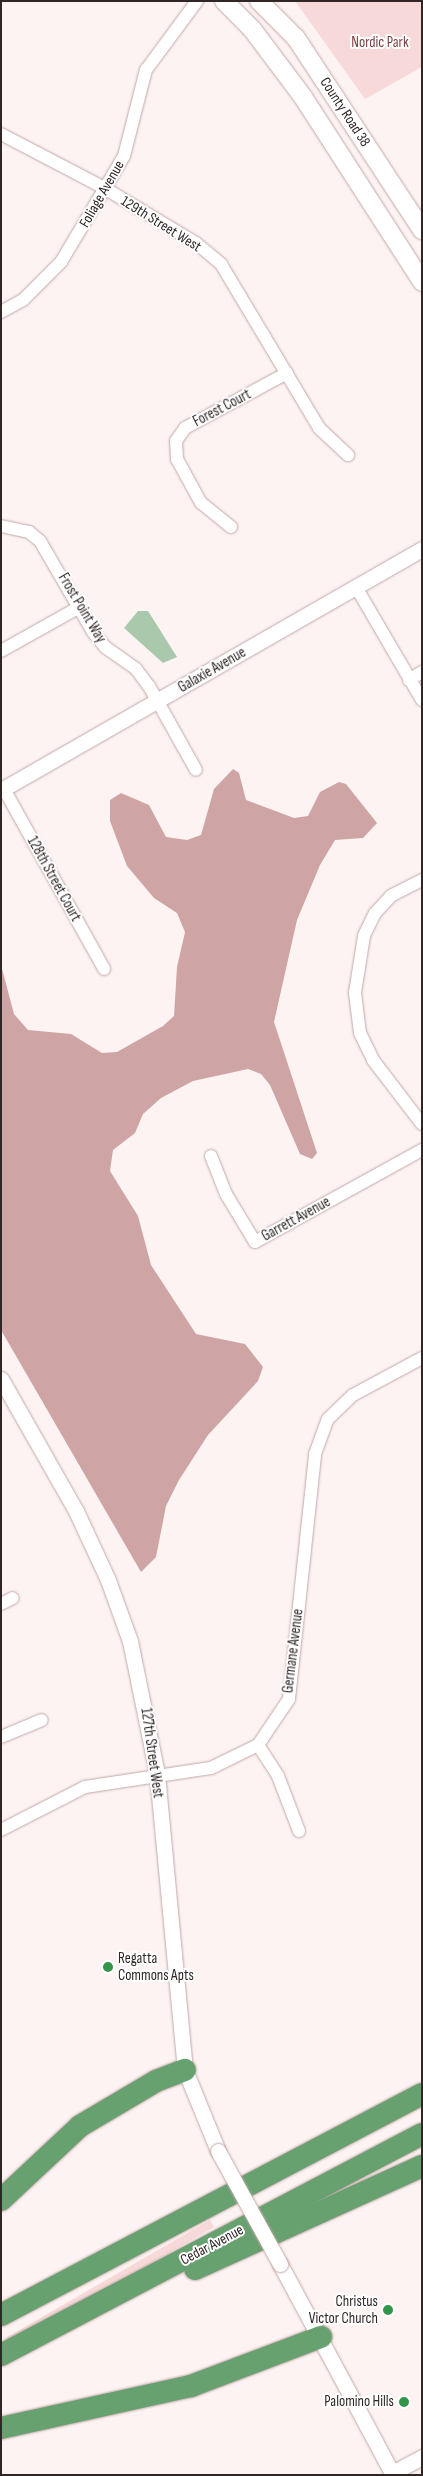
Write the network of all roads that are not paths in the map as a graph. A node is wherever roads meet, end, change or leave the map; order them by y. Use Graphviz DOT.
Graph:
graph roads {
  1 [pos="197,1"];
  2 [pos="224,1"];
  3 [pos="259,1"];
  4 [pos="1,134"];
  5 [pos="106,189"];
  6 [pos="422,230"];
  7 [pos="422,282"];
  8 [pos="1,312"];
  9 [pos="287,373"];
  10 [pos="348,455"];
  11 [pos="1,526"];
  12 [pos="231,526"];
  13 [pos="422,549"];
  14 [pos="356,587"];
  15 [pos="78,608"];
  16 [pos="1,651"];
  17 [pos="422,672"];
  18 [pos="409,680"];
  19 [pos="422,700"];
  20 [pos="157,702"];
  21 [pos="196,770"];
  22 [pos="3,789"];
  23 [pos="422,880"];
  24 [pos="104,969"];
  25 [pos="422,1124"];
  26 [pos="422,1150"];
  27 [pos="211,1156"];
  28 [pos="422,1358"];
  29 [pos="1,1379"];
  30 [pos="42,1720"];
  31 [pos="1,1737"];
  32 [pos="258,1745"];
  33 [pos="157,1774"];
  34 [pos="1,1830"];
  35 [pos="300,1831"];
  36 [pos="186,2070"];
  37 [pos="419,2095"];
  38 [pos="422,2134"];
  39 [pos="422,2166"];
  40 [pos="1,2200"];
  41 [pos="89,2310"];
  42 [pos="1,2315"];
  43 [pos="321,2337"];
  44 [pos="1,2355"];
  45 [pos="1,2428"];
  46 [pos="422,2457"];
  47 [pos="391,2474"];
  1 -- 5 [label="street, Foliage Avenue"];
  2 -- 7 [label="main road"];
  3 -- 6 [label="main road, County Road 38"];
  4 -- 5 [label="street, 129th Street West"];
  5 -- 8 [label="street, Foliage Avenue"];
  5 -- 9 [label="street, 129th Street West"];
  9 -- 10 [label="street, 129th Street West"];
  9 -- 12 [label="street, Forest Court"];
  11 -- 15 [label="street, Frost Point Way"];
  13 -- 14 [label="street, Galaxie Avenue"];
  14 -- 18 [label="street"];
  14 -- 20 [label="street, Galaxie Avenue"];
  15 -- 16 [label="street"];
  15 -- 20 [label="street, Frost Point Way"];
  17 -- 18 [label="street"];
  18 -- 19 [label="street"];
  20 -- 21 [label="street, Frost Point Way"];
  20 -- 22 [label="street, Galaxie Avenue"];
  22 -- 24 [label="street, 128th Street Court"];
  23 -- 25 [label="street"];
  26 -- 27 [label="street, Garrett Avenue"];
  28 -- 32 [label="street, Germane Avenue"];
  29 -- 33 [label="street, 127th Street West"];
  30 -- 31 [label="street"];
  32 -- 33 [label="street, Germane Avenue"];
  32 -- 35 [label="street"];
  33 -- 34 [label="street, Germane Avenue"];
  33 -- 36 [label="street, 127th Street West"];
  36 -- 40 [label="highway"];
  36 -- 43 [label="street, 127th Street West, bridge"];
  37 -- 42 [label="highway"];
  38 -- 41 [label="highway, Cedar Avenue"];
  39 -- 41 [label="highway"];
  41 -- 44 [label="highway, Cedar Avenue"];
  43 -- 45 [label="highway"];
  43 -- 47 [label="street, 127th Street West"];
  46 -- 47 [label="street"];
}
